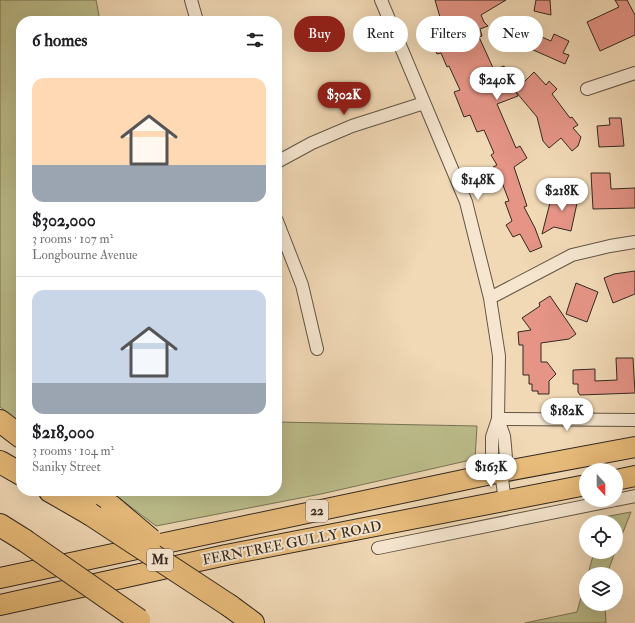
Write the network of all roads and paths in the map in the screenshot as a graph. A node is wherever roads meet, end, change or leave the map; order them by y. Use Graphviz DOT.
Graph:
graph roads {
  1 [pos="191,0"];
  2 [pos="381,0"];
  3 [pos="196,16"];
  4 [pos="635,72"];
  5 [pos="587,89"];
  6 [pos="424,104"];
  7 [pos="282,159"];
  8 [pos="282,234"];
  9 [pos="635,242"];
  10 [pos="490,298"];
  11 [pos="317,349"];
  12 [pos="498,419"];
  13 [pos="635,420"];
  14 [pos="0,421"];
  15 [pos="16,434"];
  16 [pos="635,447"];
  17 [pos="0,462"];
  18 [pos="16,471"];
  19 [pos="501,472"];
  20 [pos="635,476"];
  21 [pos="623,479"];
  22 [pos="579,486"];
  23 [pos="556,491"];
  24 [pos="59,496"];
  25 [pos="98,496"];
  26 [pos="635,496"];
  27 [pos="623,498"];
  28 [pos="505,501"];
  29 [pos="579,504"];
  30 [pos="579,507"];
  31 [pos="0,524"];
  32 [pos="378,548"];
  33 [pos="0,578"];
  34 [pos="0,605"];
  35 [pos="230,606"];
  36 [pos="142,621"];
  37 [pos="253,623"];
  1 -- 3 [label="street"];
  2 -- 6 [label="street"];
  4 -- 5 [label="street"];
  6 -- 7 [label="street"];
  6 -- 10 [label="street"];
  8 -- 11 [label="street"];
  9 -- 10 [label="street"];
  10 -- 12 [label="street"];
  12 -- 13 [label="street"];
  12 -- 19 [label="street"];
  14 -- 15 [label="highway"];
  16 -- 19 [label="main road, FERNTREE GULLY ROAD / 22"];
  17 -- 18 [label="highway"];
  19 -- 28 [label="street"];
  19 -- 33 [label="main road, FERNTREE GULLY ROAD / 22"];
  20 -- 21 [label="main road"];
  22 -- 23 [label="main road, FERNTREE GULLY ROAD / 22"];
  23 -- 28 [label="main road, FERNTREE GULLY ROAD / 22"];
  23 -- 29 [label="street"];
  24 -- 35 [label="highway, M1, bridge"];
  25 -- 35 [label="highway, bridge"];
  26 -- 27 [label="street"];
  28 -- 34 [label="main road, FERNTREE GULLY ROAD / 22"];
  30 -- 32 [label="street"];
  31 -- 36 [label="highway, bridge"];
  35 -- 37 [label="highway, M1"];
}
